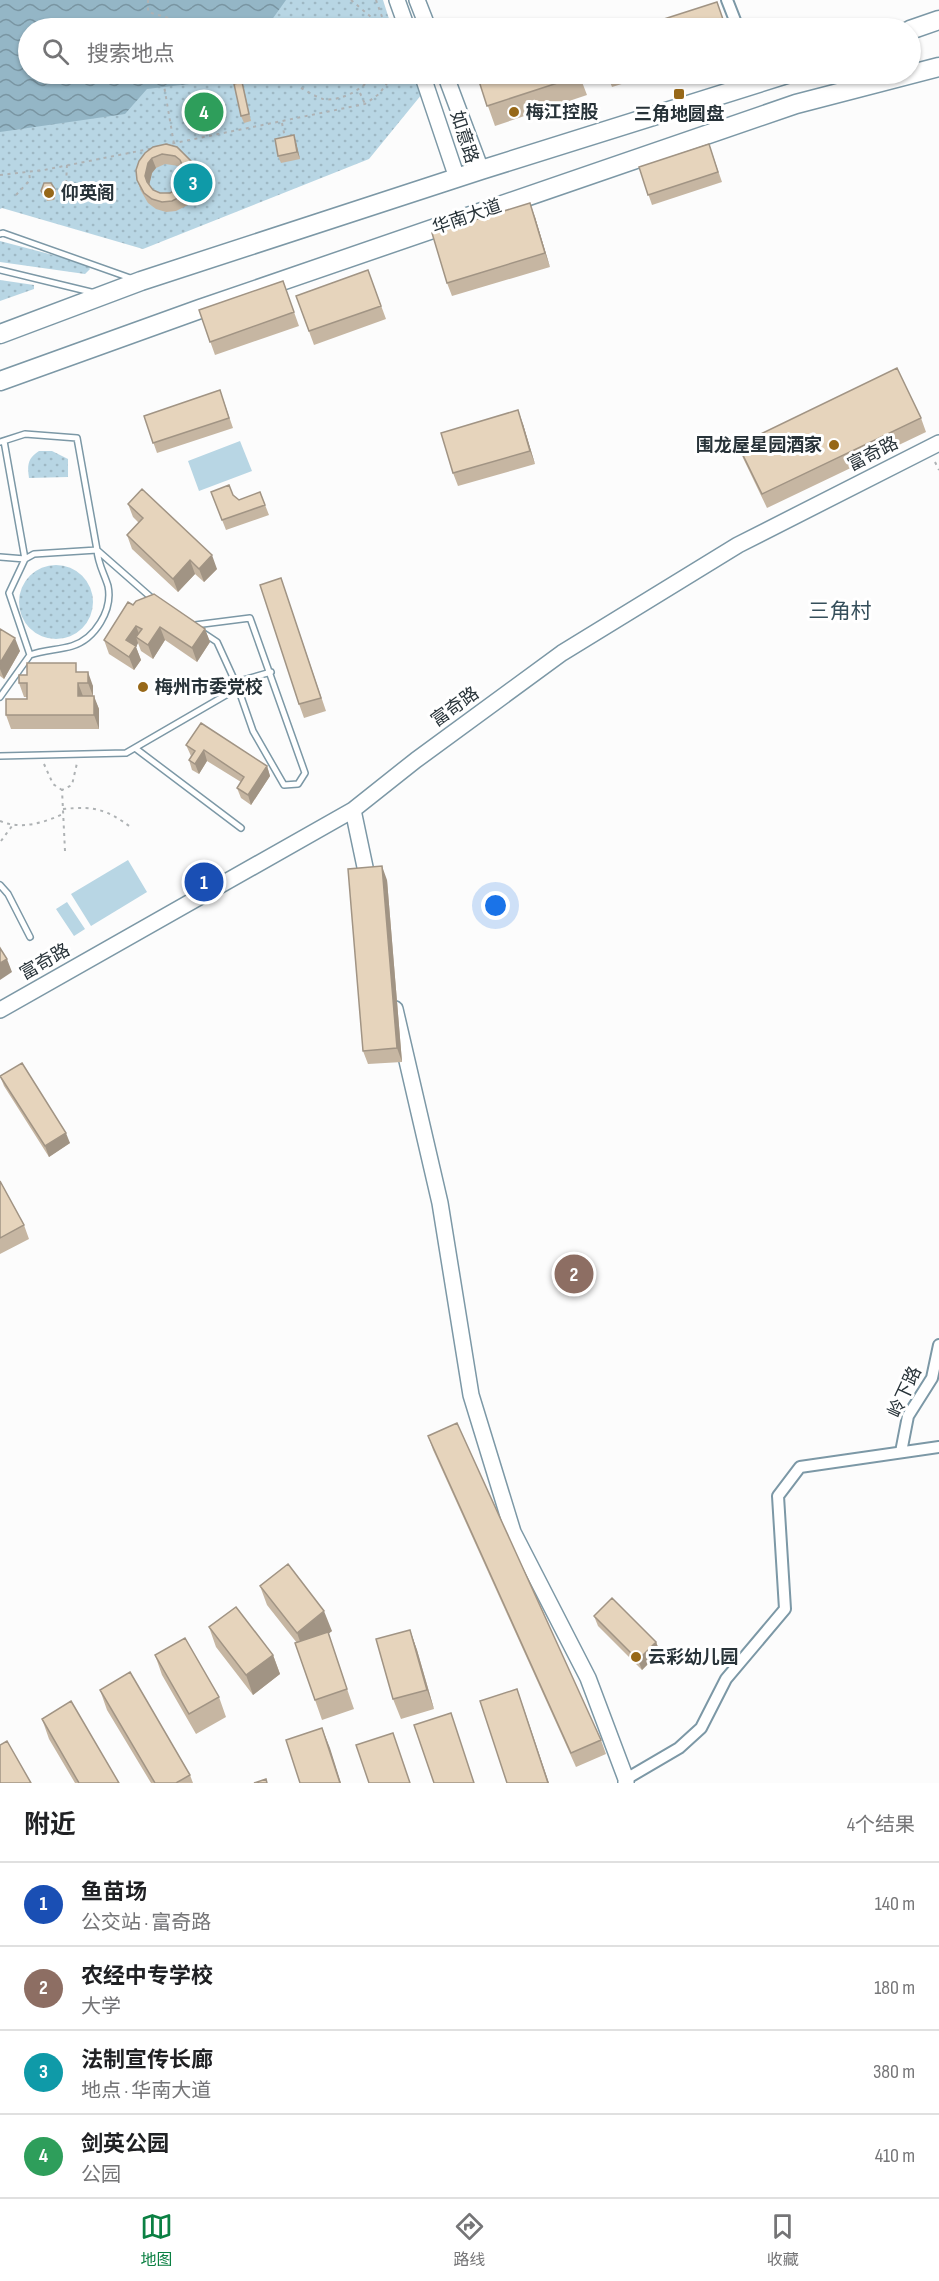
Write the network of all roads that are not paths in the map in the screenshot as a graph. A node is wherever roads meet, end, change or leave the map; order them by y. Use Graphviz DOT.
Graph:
graph roads {
  1 [pos="397,0"];
  2 [pos="417,0"];
  3 [pos="727,0"];
  4 [pos="403,18"];
  5 [pos="424,18"];
  6 [pos="734,18"];
  7 [pos="936,20"];
  8 [pos="921,26"];
  9 [pos="939,67"];
  10 [pos="921,72"];
  11 [pos="425,84"];
  12 [pos="449,84"];
  13 [pos="755,84"];
  14 [pos="873,84"];
  15 [pos="481,170"];
  16 [pos="457,178"];
  17 [pos="0,234"];
  18 [pos="0,270"];
  19 [pos="141,281"];
  20 [pos="104,295"];
  21 [pos="0,334"];
  22 [pos="0,381"];
  23 [pos="2,441"];
  24 [pos="939,443"];
  25 [pos="97,550"];
  26 [pos="0,557"];
  27 [pos="25,560"];
  28 [pos="158,603"];
  29 [pos="184,620"];
  30 [pos="193,626"];
  31 [pos="30,655"];
  32 [pos="271,672"];
  33 [pos="237,685"];
  34 [pos="0,697"];
  35 [pos="135,748"];
  36 [pos="0,756"];
  37 [pos="353,810"];
  38 [pos="241,828"];
  39 [pos="0,885"];
  40 [pos="371,898"];
  41 [pos="30,937"];
  42 [pos="392,998"];
  43 [pos="0,1010"];
  44 [pos="939,1345"];
  45 [pos="939,1447"];
  46 [pos="901,1452"];
  47 [pos="626,1781"];
  1 -- 4 [label="street"];
  2 -- 5 [label="street"];
  3 -- 6 [label="street"];
  7 -- 8 [label="main road"];
  9 -- 10 [label="main road, 华南大道"];
  11 -- 16 [label="street, 如意路"];
  12 -- 15 [label="street, 如意路"];
  13 -- 15 [label="main road"];
  14 -- 22 [label="main road, 华南大道"];
  15 -- 16 [label="main road"];
  16 -- 19 [label="main road"];
  17 -- 19 [label="lane"];
  18 -- 20 [label="lane"];
  19 -- 20 [label="main road"];
  20 -- 21 [label="main road"];
  23 -- 25 [label="lane"];
  23 -- 27 [label="lane"];
  24 -- 37 [label="street, 富奇路"];
  25 -- 27 [label="lane"];
  25 -- 28 [label="lane"];
  25 -- 31 [label="lane"];
  26 -- 27 [label="lane"];
  27 -- 31 [label="lane"];
  29 -- 30 [label="lane"];
  30 -- 32 [label="lane"];
  30 -- 33 [label="lane"];
  31 -- 34 [label="lane"];
  32 -- 33 [label="lane"];
  32 -- 33 [label="lane"];
  33 -- 35 [label="lane"];
  35 -- 36 [label="lane"];
  35 -- 38 [label="lane"];
  37 -- 40 [label="street"];
  37 -- 43 [label="street, 富奇路"];
  39 -- 41 [label="lane"];
  42 -- 47 [label="street"];
  44 -- 46 [label="street, 岭下路"];
  45 -- 46 [label="street"];
  46 -- 47 [label="street"];
}
